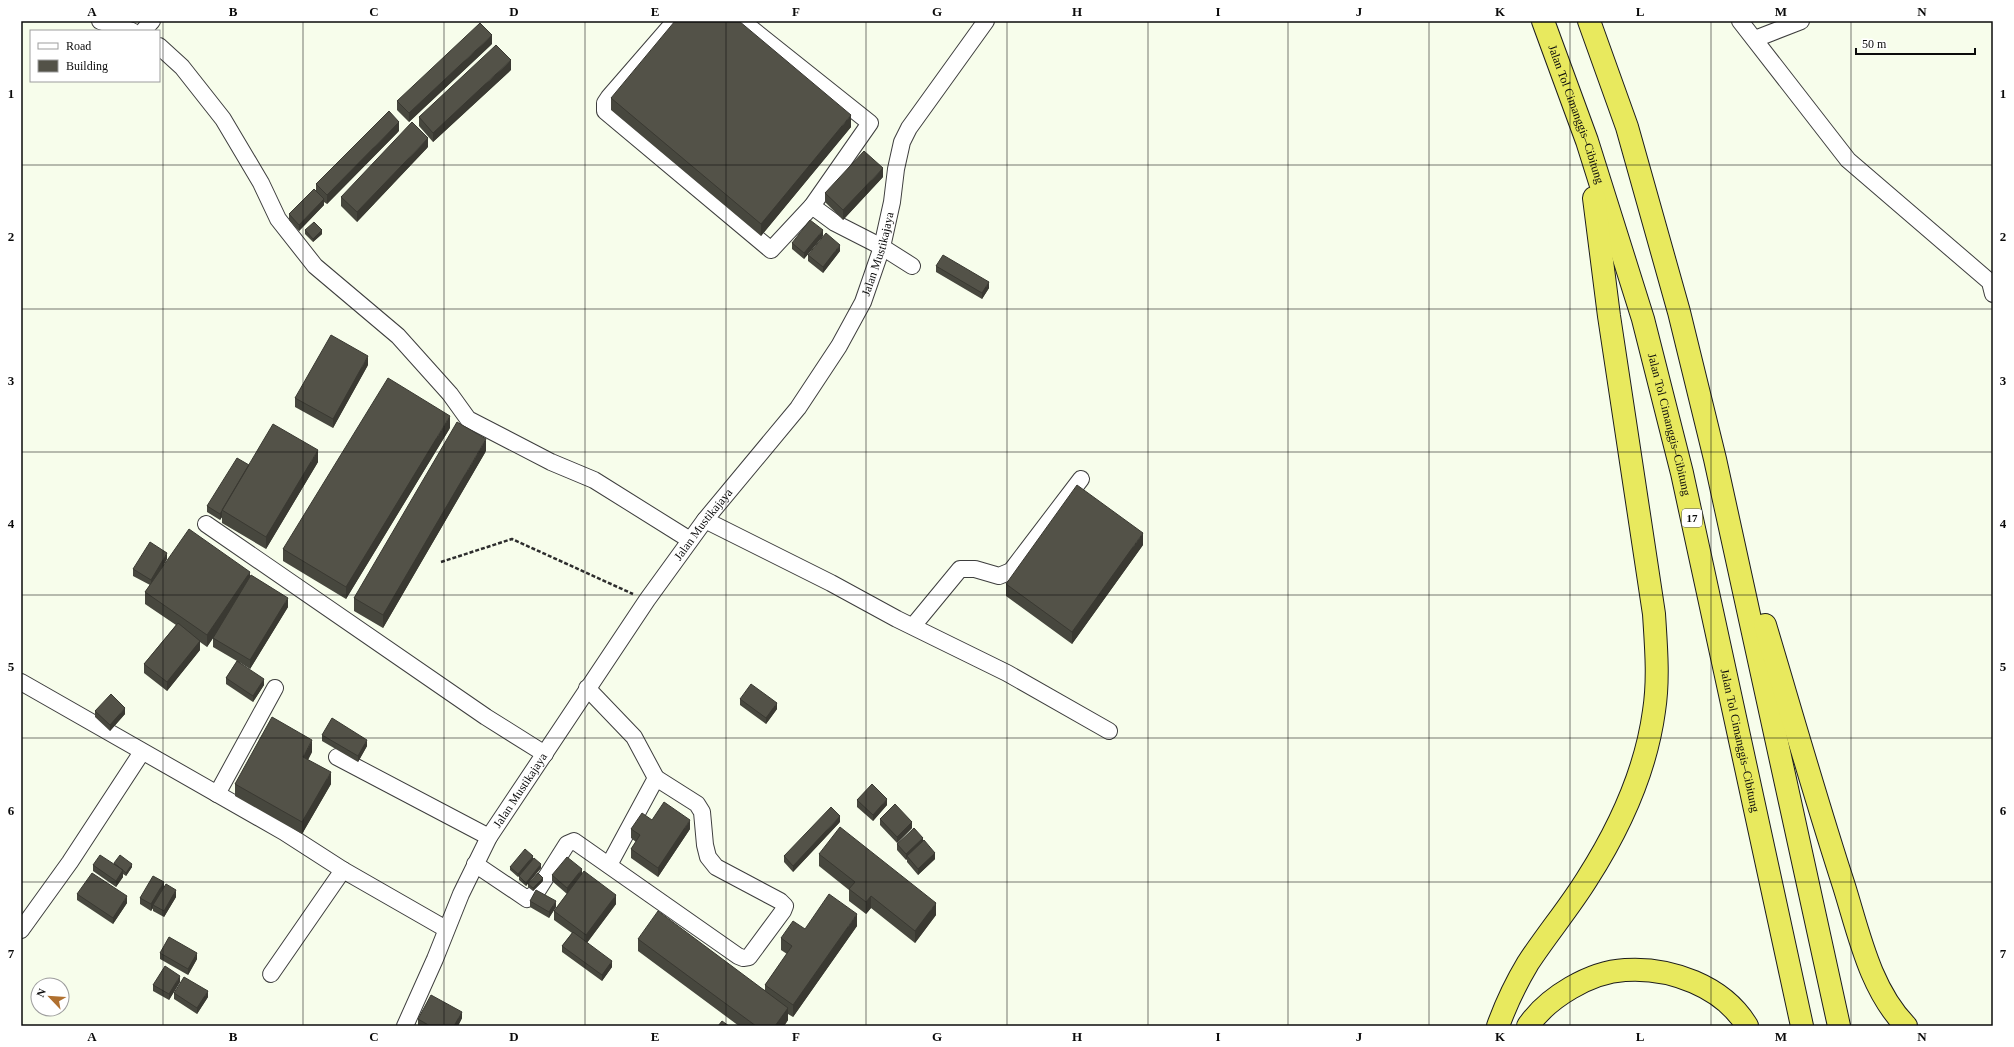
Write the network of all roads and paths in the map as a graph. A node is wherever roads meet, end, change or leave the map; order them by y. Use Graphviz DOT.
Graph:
graph roads {
  1 [pos="100,21"];
  2 [pos="152,21"];
  3 [pos="675,21"];
  4 [pos="742,21"];
  5 [pos="986,21"];
  6 [pos="1543,21"];
  7 [pos="1589,21"];
  8 [pos="1740,21"];
  9 [pos="1801,21"];
  10 [pos="129,30"];
  11 [pos="144,30"];
  12 [pos="1754,39"];
  13 [pos="160,47"];
  14 [pos="1587,141"];
  15 [pos="812,206"];
  16 [pos="882,247"];
  17 [pos="912,266"];
  18 [pos="1993,294"];
  19 [pos="1715,459"];
  20 [pos="1081,479"];
  21 [pos="705,520"];
  22 [pos="206,524"];
  23 [pos="690,540"];
  24 [pos="441,562"];
  25 [pos="620,588"];
  26 [pos="913,626"];
  27 [pos="21,682"];
  28 [pos="275,688"];
  29 [pos="587,688"];
  30 [pos="1109,731"];
  31 [pos="142,752"];
  32 [pos="545,754"];
  33 [pos="337,757"];
  34 [pos="656,778"];
  35 [pos="217,794"];
  36 [pos="489,837"];
  37 [pos="475,864"];
  38 [pos="609,865"];
  39 [pos="343,870"];
  40 [pos="446,929"];
  41 [pos="21,930"];
  42 [pos="271,974"];
  43 [pos="405,1026"];
  44 [pos="1498,1026"];
  45 [pos="1528,1026"];
  46 [pos="1747,1026"];
  47 [pos="1802,1026"];
  48 [pos="1839,1026"];
  49 [pos="1906,1026"];
  1 -- 10 [label="street"];
  2 -- 11 [label="street"];
  3 -- 15 [label="street"];
  4 -- 15 [label="street"];
  5 -- 16 [label="street, Jalan Mustikajaya"];
  6 -- 14 [label="highway, Jalan Tol Cimanggis–Cibitung / 17"];
  7 -- 19 [label="highway"];
  8 -- 12 [label="street"];
  9 -- 12 [label="street"];
  12 -- 18 [label="street"];
  13 -- 23 [label="street"];
  14 -- 44 [label="highway"];
  14 -- 47 [label="highway, Jalan Tol Cimanggis–Cibitung / 17"];
  15 -- 16 [label="street"];
  16 -- 17 [label="street"];
  16 -- 21 [label="street, Jalan Mustikajaya"];
  19 -- 48 [label="highway"];
  19 -- 49 [label="highway"];
  20 -- 26 [label="street"];
  21 -- 23 [label="street, Jalan Mustikajaya"];
  21 -- 26 [label="street"];
  22 -- 32 [label="street"];
  23 -- 29 [label="street, Jalan Mustikajaya"];
  24 -- 25 [label="path"];
  26 -- 30 [label="street"];
  27 -- 31 [label="street"];
  28 -- 35 [label="street"];
  29 -- 32 [label="street, Jalan Mustikajaya"];
  29 -- 34 [label="street"];
  31 -- 35 [label="street"];
  31 -- 41 [label="street"];
  32 -- 36 [label="street, Jalan Mustikajaya"];
  33 -- 36 [label="street"];
  34 -- 38 [label="street"];
  34 -- 38 [label="street"];
  35 -- 39 [label="street"];
  36 -- 37 [label="street, Jalan Mustikajaya"];
  37 -- 38 [label="street"];
  37 -- 40 [label="street, Jalan Mustikajaya"];
  39 -- 40 [label="street"];
  39 -- 42 [label="street"];
  40 -- 43 [label="street, Jalan Mustikajaya"];
  45 -- 46 [label="highway"];
}
